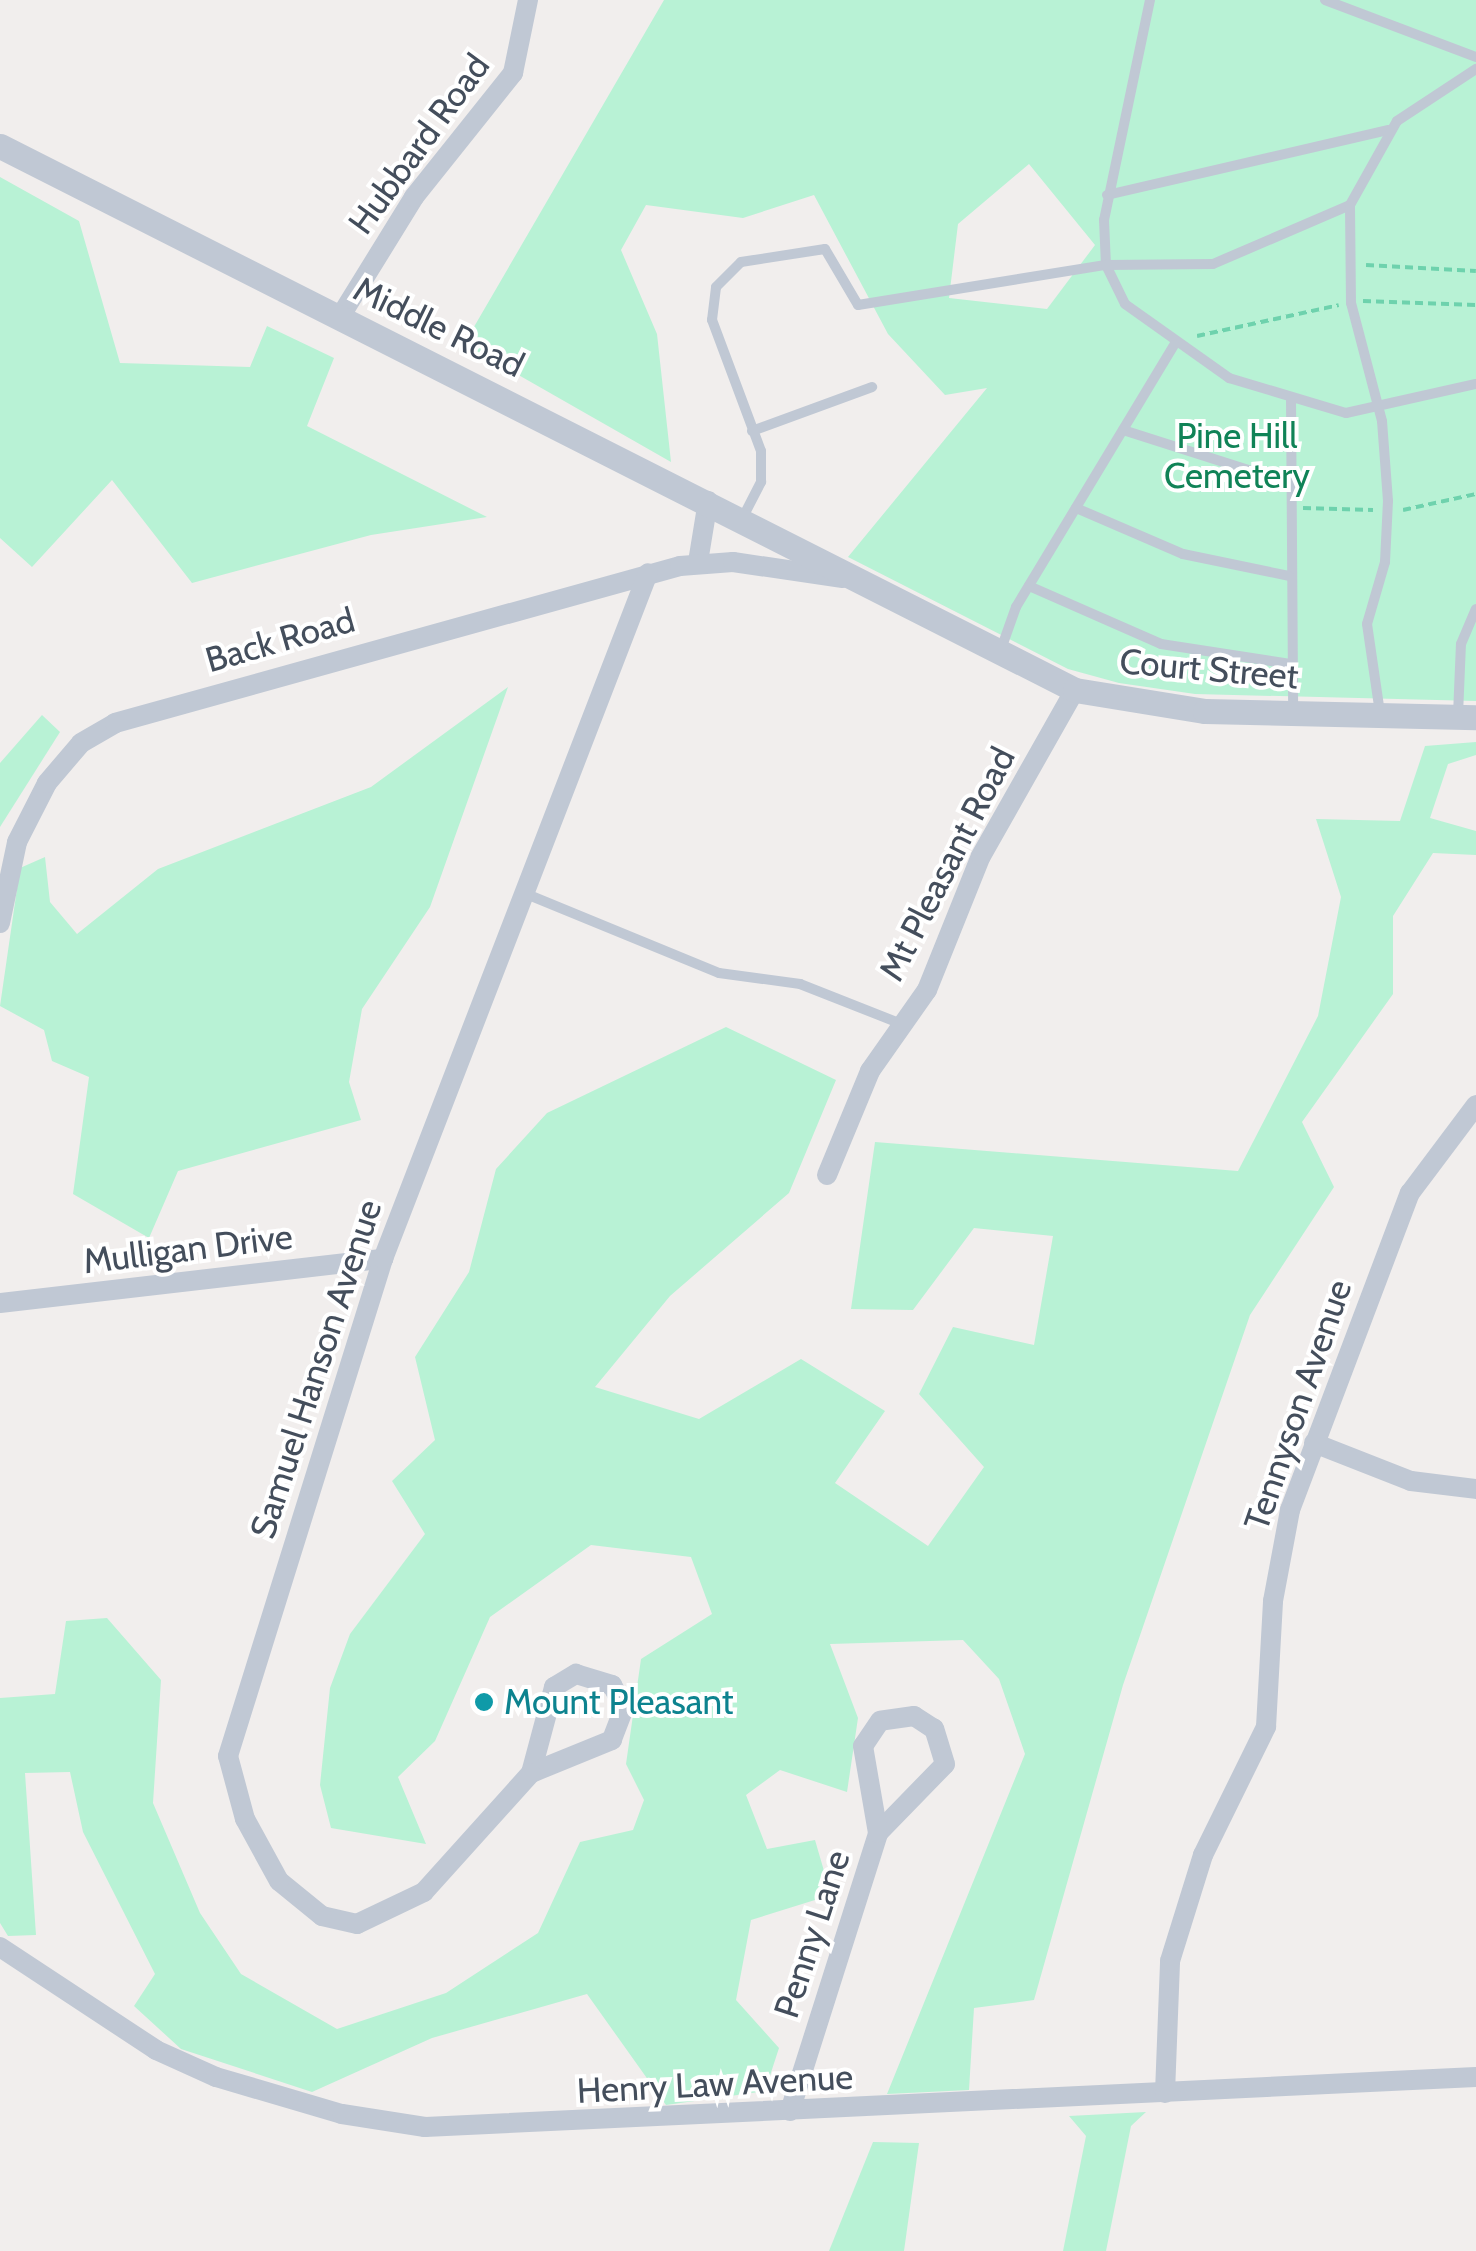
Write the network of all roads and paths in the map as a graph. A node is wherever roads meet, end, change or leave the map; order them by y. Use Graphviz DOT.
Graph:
graph roads {
  1 [pos="528,0"];
  2 [pos="1150,0"];
  3 [pos="1325,0"];
  4 [pos="1475,63"];
  5 [pos="1390,129"];
  6 [pos="0,146"];
  7 [pos="1106,195"];
  8 [pos="1350,206"];
  9 [pos="1106,265"];
  10 [pos="1349,266"];
  11 [pos="1476,271"];
  12 [pos="1352,303"];
  13 [pos="1476,305"];
  14 [pos="340,317"];
  15 [pos="1174,346"];
  16 [pos="1476,384"];
  17 [pos="872,387"];
  18 [pos="1291,399"];
  19 [pos="1380,410"];
  20 [pos="1123,430"];
  21 [pos="752,431"];
  22 [pos="1289,482"];
  23 [pos="708,501"];
  24 [pos="1076,508"];
  25 [pos="742,519"];
  26 [pos="698,562"];
  27 [pos="648,573"];
  28 [pos="1289,576"];
  29 [pos="844,578"];
  30 [pos="1029,586"];
  31 [pos="1475,614"];
  32 [pos="999,655"];
  33 [pos="1290,664"];
  34 [pos="1075,690"];
  35 [pos="1293,712"];
  36 [pos="1380,714"];
  37 [pos="1467,716"];
  38 [pos="524,893"];
  39 [pos="0,923"];
  40 [pos="900,1023"];
  41 [pos="1476,1105"];
  42 [pos="828,1176"];
  43 [pos="382,1259"];
  44 [pos="0,1303"];
  45 [pos="1314,1444"];
  46 [pos="1476,1489"];
  47 [pos="531,1773"];
  48 [pos="878,1833"];
  49 [pos="0,1948"];
  50 [pos="1476,2077"];
  51 [pos="1165,2093"];
  52 [pos="790,2111"];
  1 -- 14 [label="street, Hubbard Road"];
  2 -- 7 [label="lane"];
  3 -- 4 [label="lane"];
  4 -- 5 [label="lane"];
  5 -- 7 [label="lane"];
  5 -- 8 [label="lane"];
  6 -- 14 [label="street, Middle Road"];
  7 -- 9 [label="lane"];
  8 -- 9 [label="lane"];
  8 -- 10 [label="lane"];
  9 -- 15 [label="lane"];
  9 -- 21 [label="lane"];
  10 -- 11 [label="path"];
  10 -- 12 [label="lane"];
  12 -- 13 [label="path"];
  12 -- 15 [label="path"];
  12 -- 19 [label="lane"];
  14 -- 23 [label="street, Middle Road"];
  15 -- 18 [label="lane"];
  15 -- 20 [label="lane"];
  16 -- 19 [label="lane"];
  17 -- 21 [label="lane"];
  18 -- 19 [label="lane"];
  18 -- 22 [label="lane"];
  19 -- 36 [label="lane"];
  20 -- 22 [label="lane"];
  20 -- 24 [label="lane"];
  21 -- 25 [label="lane"];
  22 -- 28 [label="lane"];
  23 -- 25 [label="street, Middle Road"];
  23 -- 26 [label="street"];
  24 -- 28 [label="lane"];
  24 -- 30 [label="lane"];
  25 -- 29 [label="street, Middle Road"];
  26 -- 27 [label="street, Back Road"];
  26 -- 29 [label="street, Back Road"];
  27 -- 38 [label="street, Samuel Hanson Avenue"];
  27 -- 39 [label="street, Back Road"];
  28 -- 33 [label="lane"];
  29 -- 32 [label="street, Court Street"];
  30 -- 32 [label="lane"];
  30 -- 33 [label="lane"];
  31 -- 37 [label="lane"];
  32 -- 34 [label="street, Court Street"];
  33 -- 35 [label="lane"];
  34 -- 35 [label="street, Court Street"];
  34 -- 40 [label="street, Mt Pleasant Road"];
  35 -- 36 [label="street, Court Street"];
  36 -- 37 [label="street, Court Street"];
  38 -- 40 [label="lane"];
  38 -- 43 [label="street, Samuel Hanson Avenue"];
  40 -- 42 [label="street, Mt Pleasant Road"];
  41 -- 45 [label="street, Tennyson Avenue"];
  43 -- 44 [label="street, Mulligan Drive"];
  43 -- 47 [label="street, Samuel Hanson Avenue"];
  45 -- 46 [label="street"];
  45 -- 51 [label="street, Tennyson Avenue"];
  47 -- 47 [label="street, Samuel Hanson Avenue"];
  48 -- 48 [label="street, Penny Lane"];
  48 -- 52 [label="street, Penny Lane"];
  49 -- 52 [label="street, Henry Law Avenue"];
  50 -- 51 [label="street, Henry Law Avenue"];
  51 -- 52 [label="street, Henry Law Avenue"];
}
